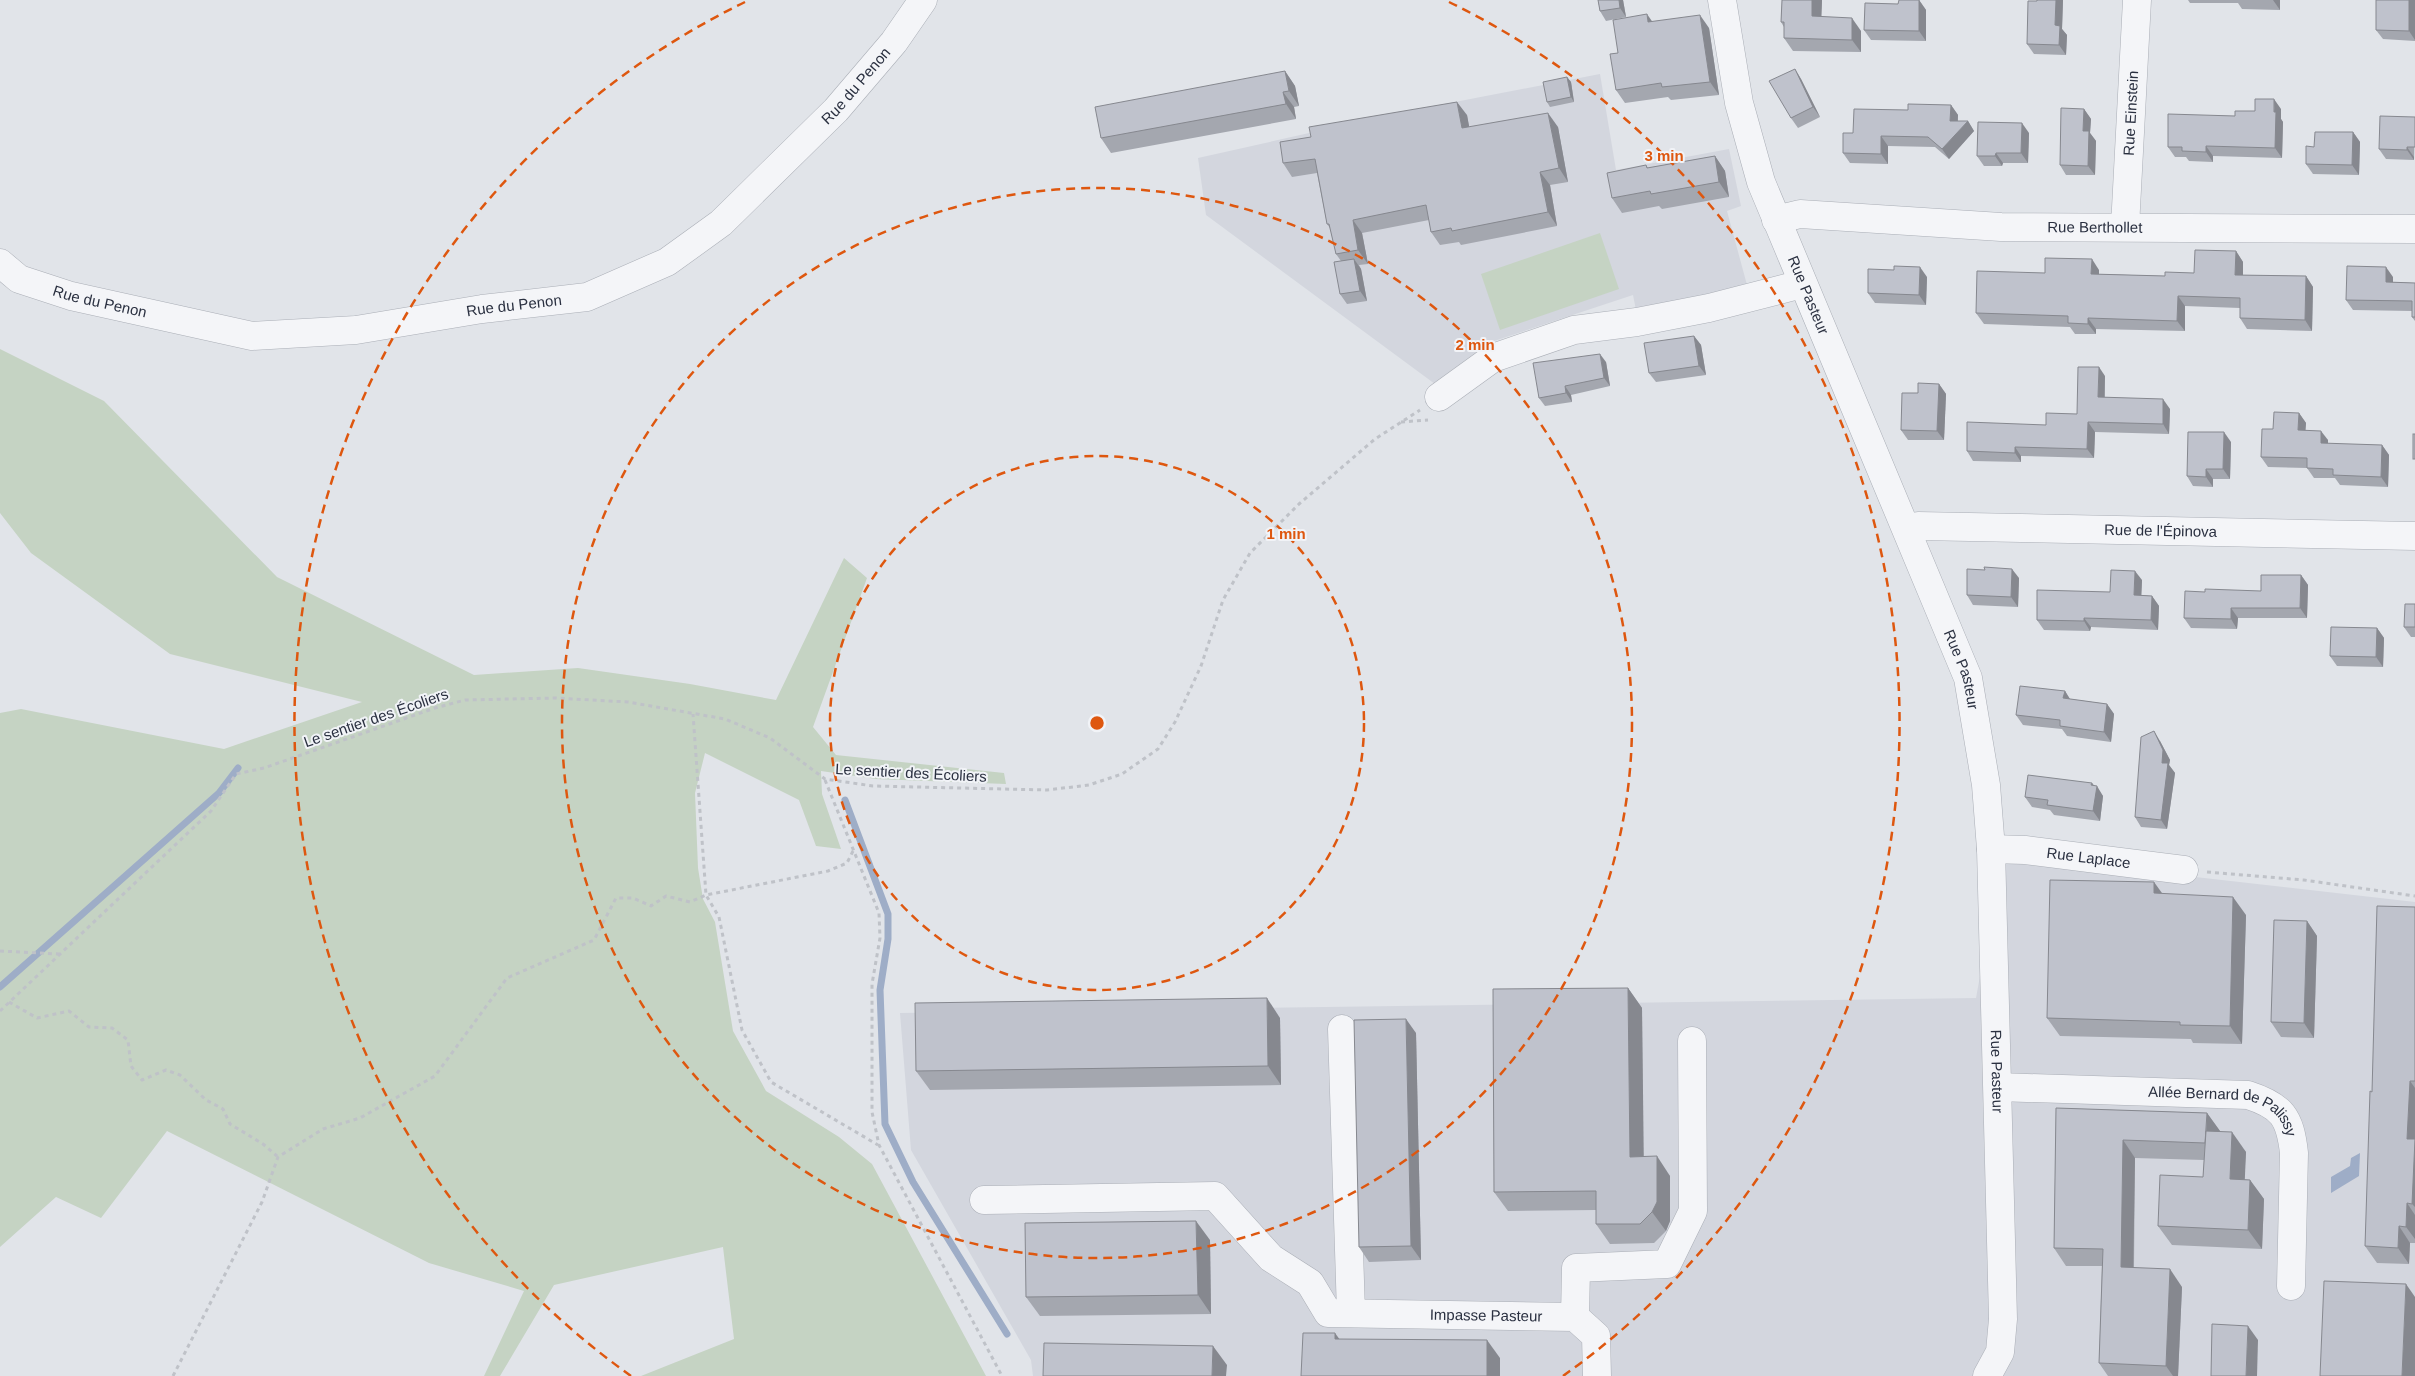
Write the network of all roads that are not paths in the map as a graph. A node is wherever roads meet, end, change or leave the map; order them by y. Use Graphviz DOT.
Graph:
graph roads {
  1 [pos="922,0"];
  2 [pos="1722,0"];
  3 [pos="2137,0"];
  4 [pos="1776,220"];
  5 [pos="2126,227"];
  6 [pos="2415,229"];
  7 [pos="0,263"];
  8 [pos="1802,284"];
  9 [pos="1439,397"];
  10 [pos="1907,529"];
  11 [pos="2415,536"];
  12 [pos="1991,849"];
  13 [pos="2184,870"];
  14 [pos="1342,1029"];
  15 [pos="1692,1041"];
  16 [pos="1998,1087"];
  17 [pos="984,1200"];
  18 [pos="2291,1286"];
  19 [pos="1340,1313"];
  20 [pos="1575,1317"];
  21 [pos="1597,1376"];
  22 [pos="1987,1376"];
  1 -- 7 [label="street, Rue du Penon"];
  2 -- 4 [label="street, Rue Pasteur"];
  3 -- 5 [label="street, Rue Einstein"];
  4 -- 5 [label="street, Rue Berthollet"];
  4 -- 8 [label="street, Rue Pasteur"];
  5 -- 6 [label="street, Rue Berthollet"];
  8 -- 9 [label="street"];
  8 -- 10 [label="street, Rue Pasteur"];
  10 -- 11 [label="street, Rue de l'Épinova"];
  10 -- 12 [label="street, Rue Pasteur"];
  12 -- 13 [label="street, Rue Laplace"];
  12 -- 16 [label="street, Rue Pasteur"];
  14 -- 19 [label="street"];
  15 -- 20 [label="street"];
  16 -- 18 [label="street, Allée Bernard de Palissy"];
  16 -- 22 [label="street, Rue Pasteur"];
  17 -- 19 [label="street"];
  19 -- 20 [label="street, Impasse Pasteur"];
  20 -- 21 [label="street"];
}
